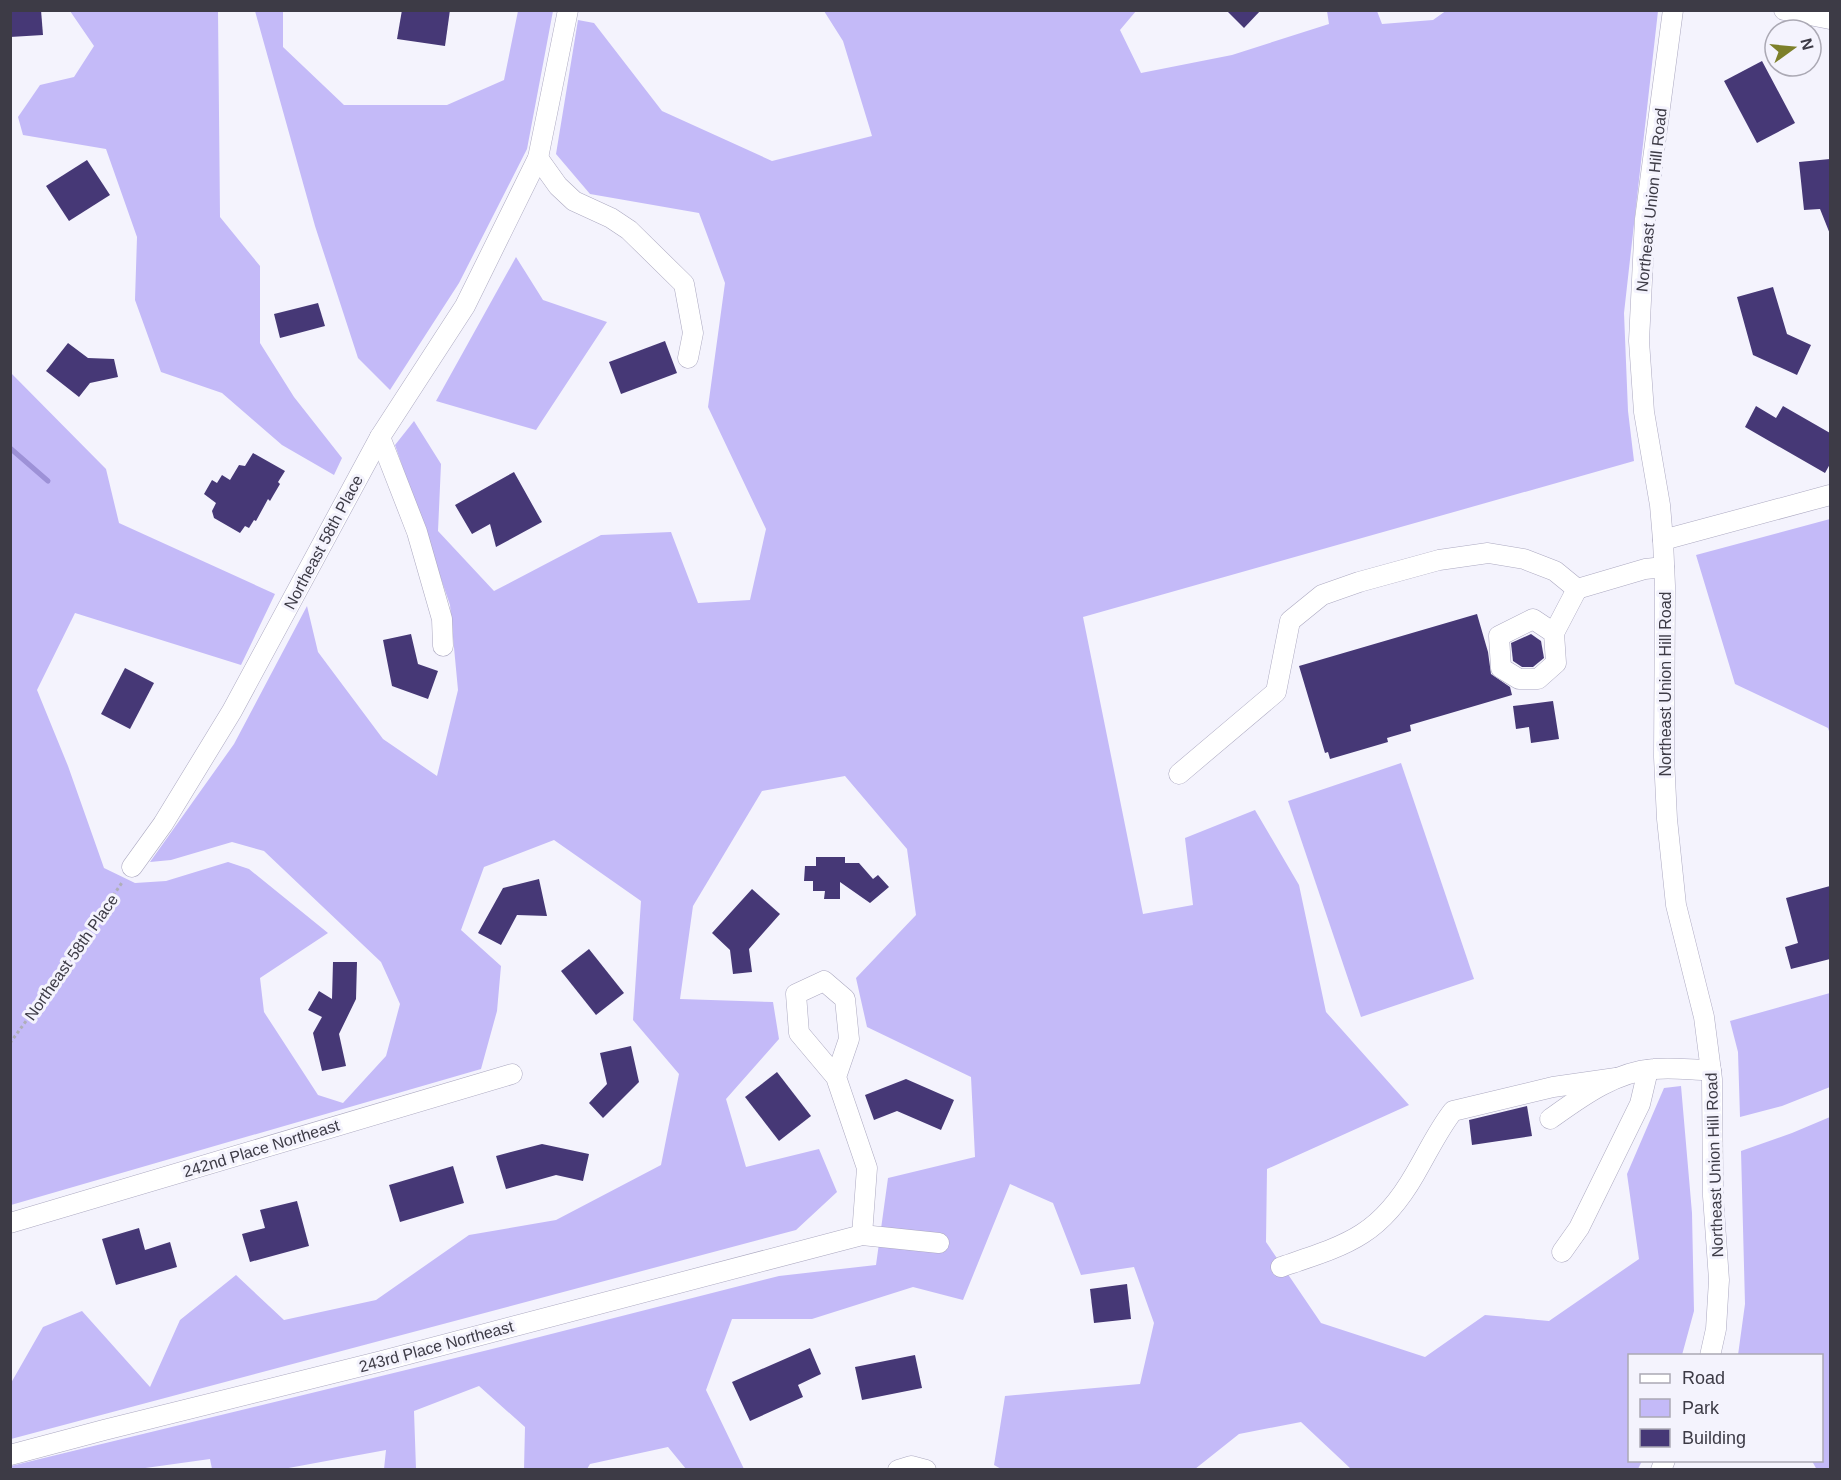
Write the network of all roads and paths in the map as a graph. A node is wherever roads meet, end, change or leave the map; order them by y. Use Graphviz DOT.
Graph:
graph roads {
  1 [pos="568,10"];
  2 [pos="1673,10"];
  3 [pos="1784,10"];
  4 [pos="1830,19"];
  5 [pos="538,159"];
  6 [pos="688,358"];
  7 [pos="380,437"];
  8 [pos="1830,495"];
  9 [pos="1663,540"];
  10 [pos="1664,567"];
  11 [pos="1577,589"];
  12 [pos="1554,633"];
  13 [pos="443,646"];
  14 [pos="1179,774"];
  15 [pos="132,867"];
  16 [pos="10,1043"];
  17 [pos="1648,1070"];
  18 [pos="1711,1070"];
  19 [pos="512,1074"];
  20 [pos="836,1077"];
  21 [pos="1616,1078"];
  22 [pos="1550,1119"];
  23 [pos="10,1223"];
  24 [pos="862,1235"];
  25 [pos="939,1243"];
  26 [pos="1562,1252"];
  27 [pos="1281,1267"];
  28 [pos="1710,1354"];
  29 [pos="10,1455"];
  30 [pos="898,1470"];
  31 [pos="926,1470"];
  1 -- 5 [label="street, Northeast 58th Place"];
  2 -- 9 [label="street, Northeast Union Hill Road"];
  3 -- 4 [label="street"];
  5 -- 6 [label="street"];
  5 -- 7 [label="street, Northeast 58th Place"];
  7 -- 13 [label="street"];
  7 -- 15 [label="street, Northeast 58th Place"];
  8 -- 9 [label="street"];
  9 -- 10 [label="street, Northeast Union Hill Road"];
  10 -- 11 [label="street"];
  10 -- 18 [label="street, Northeast Union Hill Road"];
  11 -- 12 [label="street"];
  11 -- 14 [label="street"];
  15 -- 16 [label="path, Northeast 58th Place"];
  17 -- 18 [label="street"];
  17 -- 21 [label="street"];
  17 -- 26 [label="street"];
  18 -- 28 [label="street, Northeast Union Hill Road"];
  19 -- 23 [label="street, 242nd Place Northeast"];
  20 -- 24 [label="street"];
  21 -- 22 [label="street"];
  21 -- 27 [label="street"];
  24 -- 25 [label="street"];
  24 -- 29 [label="street, 243rd Place Northeast"];
  30 -- 31 [label="street"];
}
